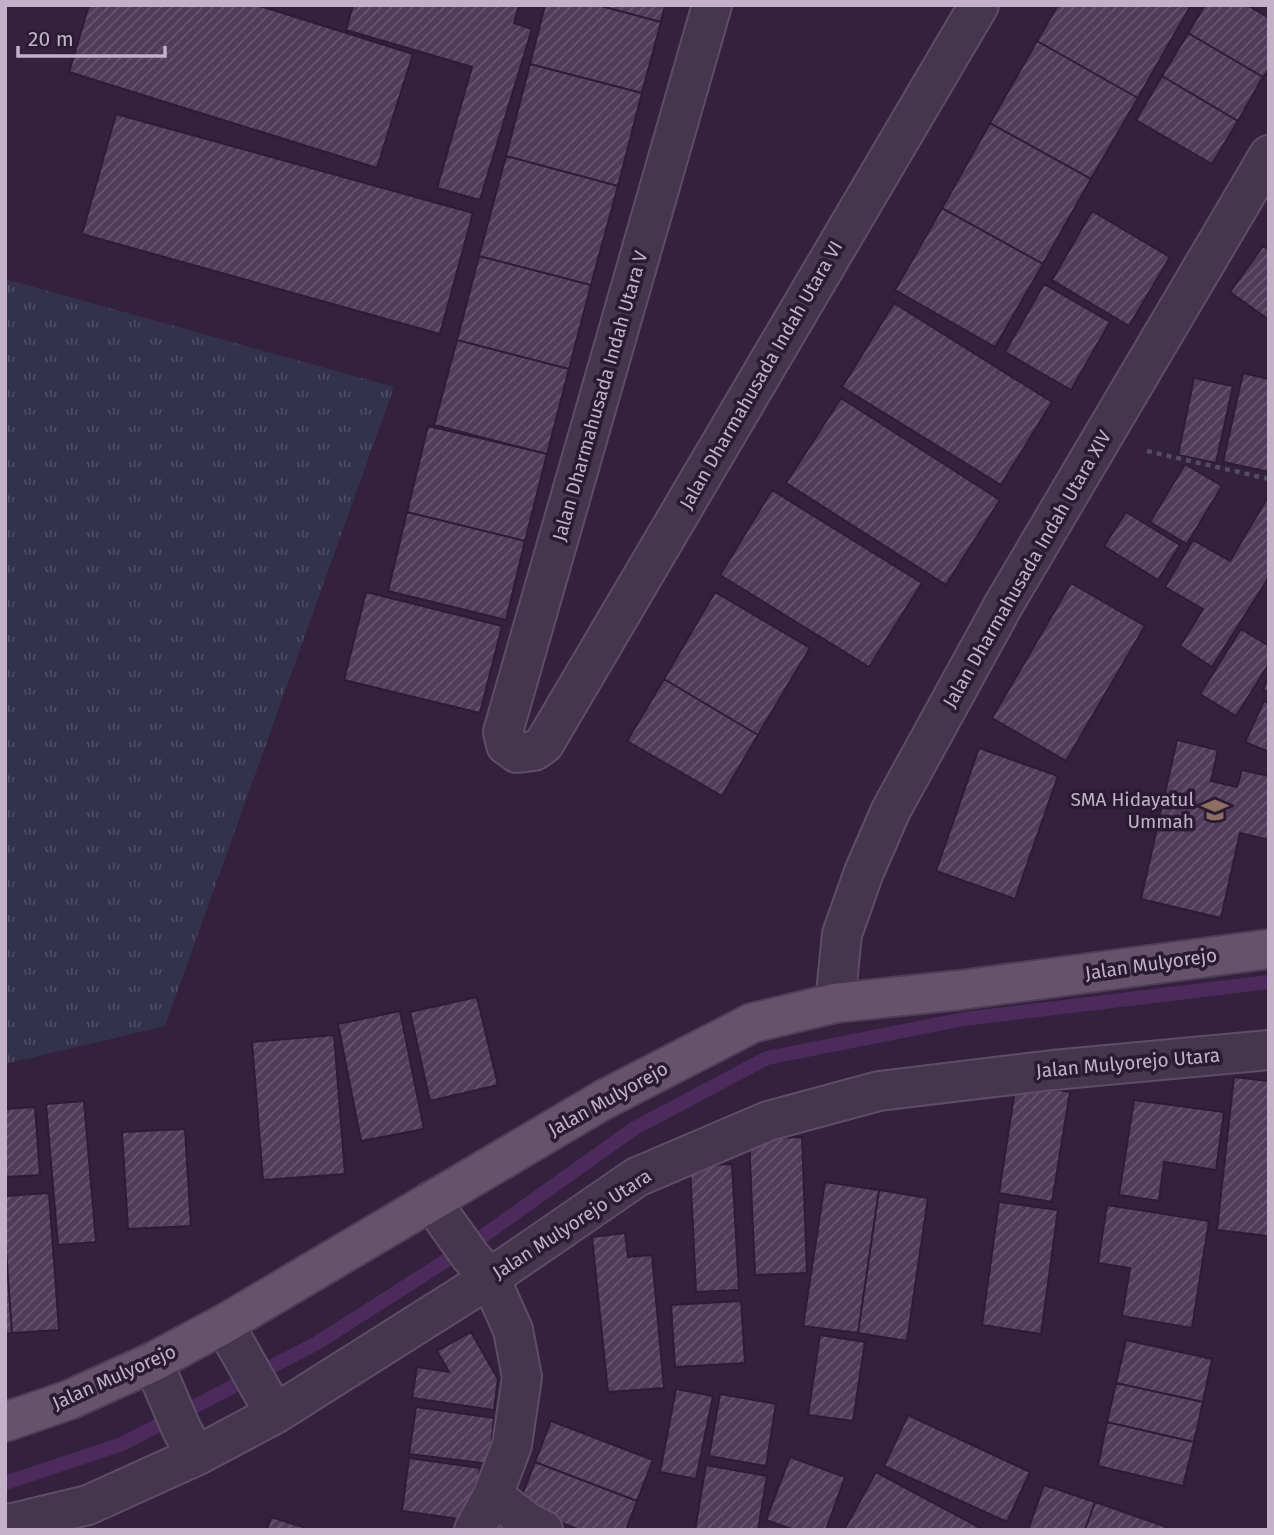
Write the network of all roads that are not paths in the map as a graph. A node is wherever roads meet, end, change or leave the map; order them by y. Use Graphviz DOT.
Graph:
graph roads {
  1 [pos="712,5"];
  2 [pos="979,5"];
  3 [pos="1269,155"];
  4 [pos="544,744"];
  5 [pos="1269,949"];
  6 [pos="835,1003"];
  7 [pos="1269,1050"];
  8 [pos="435,1209"];
  9 [pos="481,1268"];
  10 [pos="230,1334"];
  11 [pos="158,1373"];
  12 [pos="268,1403"];
  13 [pos="5,1422"];
  14 [pos="188,1442"];
  15 [pos="493,1495"];
  16 [pos="5,1525"];
  17 [pos="474,1530"];
  18 [pos="543,1530"];
  1 -- 4 [label="street, Jalan Dharmahusada Indah Utara V"];
  2 -- 4 [label="street, Jalan Dharmahusada Indah Utara VI"];
  3 -- 6 [label="street, Jalan Dharmahusada Indah Utara XIV"];
  5 -- 6 [label="main road, Jalan Mulyorejo"];
  6 -- 8 [label="main road, Jalan Mulyorejo"];
  7 -- 9 [label="street, Jalan Mulyorejo Utara"];
  8 -- 9 [label="street"];
  8 -- 10 [label="main road, Jalan Mulyorejo"];
  9 -- 12 [label="street, Jalan Mulyorejo Utara"];
  9 -- 15 [label="street"];
  10 -- 11 [label="main road, Jalan Mulyorejo"];
  10 -- 12 [label="street"];
  11 -- 13 [label="main road, Jalan Mulyorejo"];
  11 -- 14 [label="street"];
  12 -- 14 [label="street, Jalan Mulyorejo Utara"];
  14 -- 16 [label="street, Jalan Mulyorejo Utara"];
  15 -- 17 [label="street"];
  15 -- 18 [label="street"];
}
